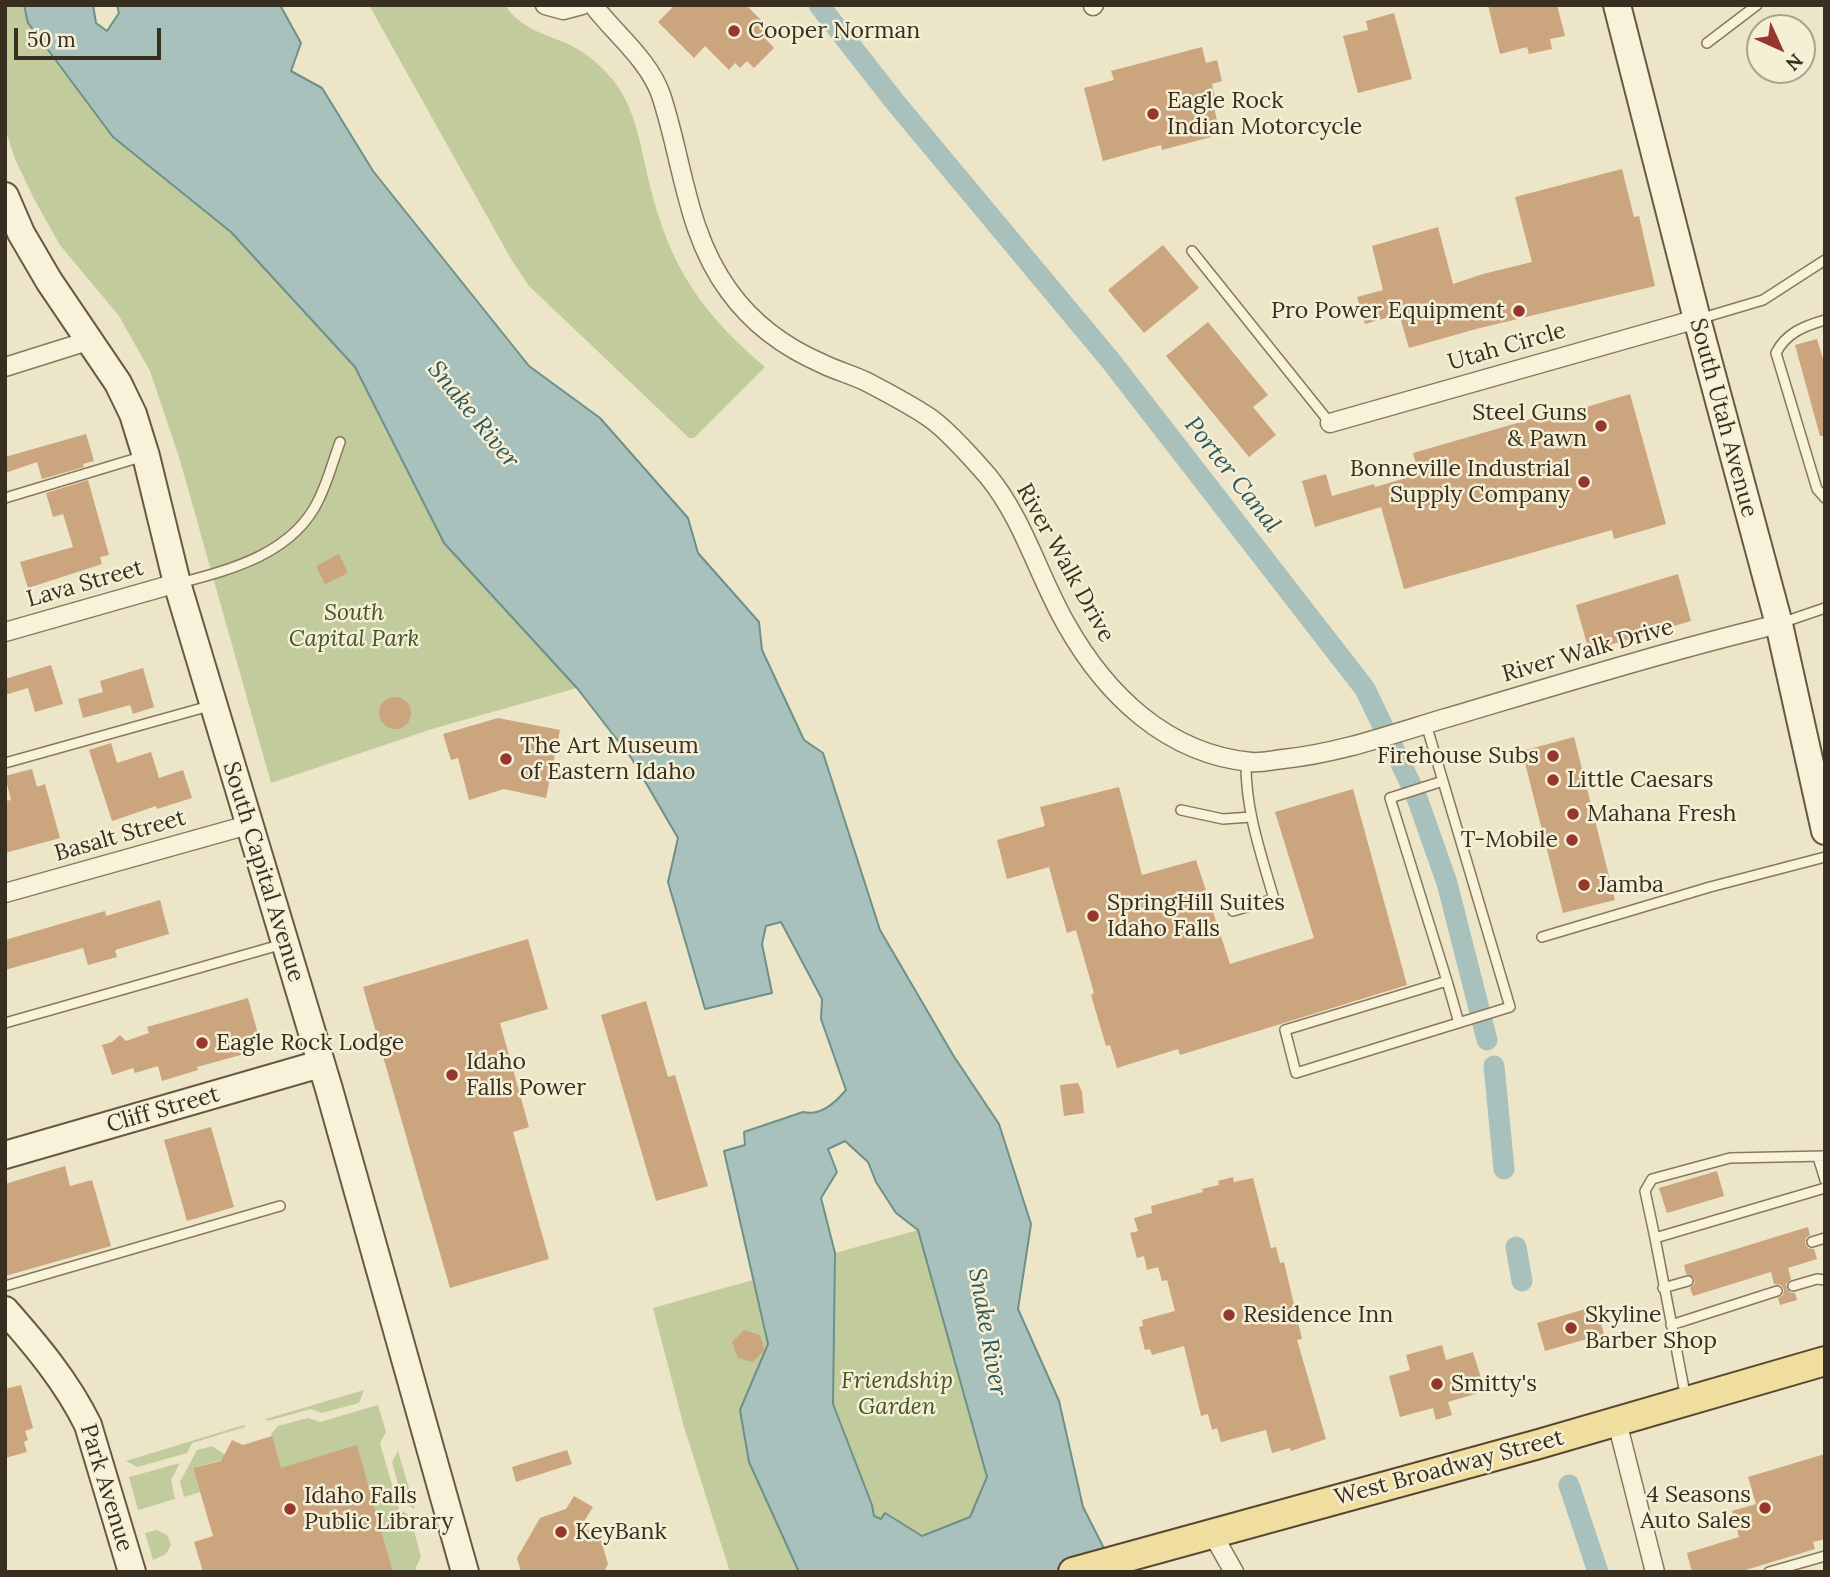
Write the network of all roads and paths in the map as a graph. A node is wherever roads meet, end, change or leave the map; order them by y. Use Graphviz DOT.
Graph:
graph roads {
  1 [pos="545,5"];
  2 [pos="582,5"];
  3 [pos="593,5"];
  4 [pos="1617,5"];
  5 [pos="1757,5"];
  6 [pos="1707,43"];
  7 [pos="5,196"];
  8 [pos="1192,251"];
  9 [pos="1825,260"];
  10 [pos="1697,319"];
  11 [pos="1825,320"];
  12 [pos="91,340"];
  13 [pos="5,367"];
  14 [pos="1330,423"];
  15 [pos="340,442"];
  16 [pos="146,456"];
  17 [pos="5,498"];
  18 [pos="1825,498"];
  19 [pos="177,583"];
  20 [pos="1825,608"];
  21 [pos="1779,624"];
  22 [pos="5,632"];
  23 [pos="214,704"];
  24 [pos="1419,726"];
  25 [pos="1246,761"];
  26 [pos="5,763"];
  27 [pos="1443,780"];
  28 [pos="1181,810"];
  29 [pos="1251,817"];
  30 [pos="248,825"];
  31 [pos="1825,831"];
  32 [pos="1825,857"];
  33 [pos="5,894"];
  34 [pos="1233,911"];
  35 [pos="1542,937"];
  36 [pos="285,944"];
  37 [pos="1447,981"];
  38 [pos="5,1023"];
  39 [pos="1459,1023"];
  40 [pos="320,1064"];
  41 [pos="5,1155"];
  42 [pos="1821,1156"];
  43 [pos="1825,1180"];
  44 [pos="1825,1188"];
  45 [pos="280,1206"];
  46 [pos="1655,1238"];
  47 [pos="1825,1238"];
  48 [pos="1812,1242"];
  49 [pos="1825,1280"];
  50 [pos="1688,1281"];
  51 [pos="5,1286"];
  52 [pos="1793,1286"];
  53 [pos="1663,1288"];
  54 [pos="1777,1292"];
  55 [pos="5,1310"];
  56 [pos="1671,1325"];
  57 [pos="1825,1361"];
  58 [pos="1686,1402"];
  59 [pos="1616,1422"];
  60 [pos="1212,1533"];
  61 [pos="1825,1556"];
  62 [pos="132,1572"];
  63 [pos="465,1572"];
  64 [pos="1073,1572"];
  65 [pos="1234,1572"];
  66 [pos="1655,1572"];
  67 [pos="1769,1572"];
  1 -- 2 [label="street"];
  3 -- 25 [label="street, River Walk Drive"];
  4 -- 10 [label="street, South Utah Avenue"];
  5 -- 6 [label="lane"];
  7 -- 12 [label="street, South Capital Avenue"];
  8 -- 14 [label="lane"];
  9 -- 10 [label="lane"];
  10 -- 14 [label="street, Utah Circle"];
  10 -- 21 [label="street, South Utah Avenue"];
  11 -- 18 [label="lane"];
  12 -- 13 [label="street"];
  12 -- 16 [label="street, South Capital Avenue"];
  15 -- 19 [label="lane"];
  16 -- 17 [label="lane"];
  16 -- 19 [label="street, South Capital Avenue"];
  19 -- 22 [label="street, Lava Street"];
  19 -- 23 [label="street, South Capital Avenue"];
  20 -- 21 [label="lane"];
  21 -- 24 [label="street, River Walk Drive"];
  21 -- 31 [label="street, South Utah Avenue"];
  23 -- 26 [label="lane"];
  23 -- 30 [label="street, South Capital Avenue"];
  24 -- 25 [label="street, River Walk Drive"];
  24 -- 27 [label="lane"];
  25 -- 29 [label="lane"];
  27 -- 37 [label="lane"];
  27 -- 39 [label="lane"];
  28 -- 29 [label="lane"];
  29 -- 34 [label="lane"];
  30 -- 33 [label="street, Basalt Street"];
  30 -- 36 [label="street, South Capital Avenue"];
  32 -- 35 [label="lane"];
  36 -- 38 [label="lane"];
  36 -- 40 [label="street, South Capital Avenue"];
  37 -- 39 [label="lane"];
  37 -- 39 [label="lane"];
  40 -- 41 [label="street, Cliff Street"];
  40 -- 63 [label="street, South Capital Avenue"];
  42 -- 43 [label="lane"];
  42 -- 46 [label="lane"];
  44 -- 46 [label="lane"];
  45 -- 51 [label="lane"];
  46 -- 53 [label="lane"];
  47 -- 48 [label="lane"];
  49 -- 52 [label="lane"];
  50 -- 53 [label="lane"];
  53 -- 56 [label="lane"];
  54 -- 56 [label="lane"];
  55 -- 62 [label="street, Park Avenue"];
  56 -- 58 [label="lane"];
  57 -- 58 [label="main road, West Broadway Street"];
  58 -- 59 [label="main road, West Broadway Street"];
  59 -- 60 [label="main road, West Broadway Street"];
  59 -- 66 [label="street"];
  60 -- 64 [label="main road, West Broadway Street"];
  60 -- 65 [label="street"];
  61 -- 67 [label="lane"];
}
